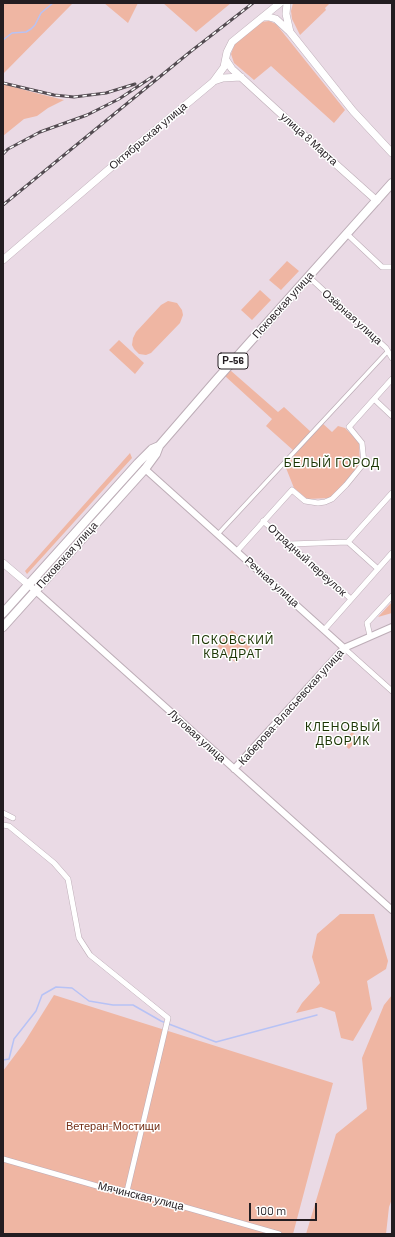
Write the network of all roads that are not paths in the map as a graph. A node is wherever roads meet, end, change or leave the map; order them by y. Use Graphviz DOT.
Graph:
graph roads {
  1 [pos="280,3"];
  2 [pos="287,3"];
  3 [pos="263,17"];
  4 [pos="290,32"];
  5 [pos="226,60"];
  6 [pos="241,77"];
  7 [pos="213,82"];
  8 [pos="392,154"];
  9 [pos="392,184"];
  10 [pos="377,201"];
  11 [pos="347,234"];
  12 [pos="3,260"];
  13 [pos="392,267"];
  14 [pos="309,277"];
  15 [pos="392,346"];
  16 [pos="388,351"];
  17 [pos="392,358"];
  18 [pos="392,379"];
  19 [pos="374,399"];
  20 [pos="392,416"];
  21 [pos="159,446"];
  22 [pos="148,472"];
  23 [pos="392,493"];
  24 [pos="109,496"];
  25 [pos="115,502"];
  26 [pos="264,521"];
  27 [pos="218,534"];
  28 [pos="348,542"];
  29 [pos="290,544"];
  30 [pos="237,551"];
  31 [pos="392,553"];
  32 [pos="3,563"];
  33 [pos="378,569"];
  34 [pos="32,588"];
  35 [pos="392,596"];
  36 [pos="351,599"];
  37 [pos="3,613"];
  38 [pos="3,626"];
  39 [pos="392,627"];
  40 [pos="324,630"];
  41 [pos="370,636"];
  42 [pos="344,648"];
  43 [pos="392,691"];
  44 [pos="234,769"];
  45 [pos="3,813"];
  46 [pos="13,818"];
  47 [pos="3,825"];
  48 [pos="392,910"];
  49 [pos="3,1159"];
  50 [pos="127,1191"];
  51 [pos="279,1234"];
  1 -- 3 [label="main road, Октябрьская улица"];
  2 -- 4 [label="main road"];
  3 -- 4 [label="main road"];
  3 -- 5 [label="main road, Октябрьская улица"];
  4 -- 8 [label="main road"];
  5 -- 6 [label="main road, улица 8 Марта"];
  5 -- 7 [label="main road, Октябрьская улица"];
  6 -- 7 [label="main road"];
  6 -- 10 [label="main road, улица 8 Марта"];
  7 -- 12 [label="main road, Октябрьская улица"];
  9 -- 10 [label="main road, Псковская улица / Р-56"];
  10 -- 11 [label="main road, Псковская улица / Р-56"];
  11 -- 13 [label="street"];
  11 -- 14 [label="main road, Псковская улица / Р-56"];
  14 -- 16 [label="street, Озёрная улица"];
  14 -- 21 [label="main road, Псковская улица / Р-56"];
  15 -- 16 [label="street"];
  16 -- 17 [label="street, Озёрная улица"];
  16 -- 27 [label="street"];
  18 -- 19 [label="street"];
  19 -- 20 [label="street"];
  19 -- 26 [label="street"];
  21 -- 22 [label="main road, Псковская улица"];
  21 -- 24 [label="main road, Псковская улица / Р-56"];
  22 -- 25 [label="main road, Псковская улица"];
  22 -- 27 [label="street, Речная улица"];
  23 -- 28 [label="street"];
  24 -- 25 [label="main road"];
  24 -- 34 [label="main road, Псковская улица / Р-56"];
  25 -- 34 [label="main road, Псковская улица"];
  26 -- 29 [label="street, Отрадный переулок"];
  26 -- 30 [label="street"];
  27 -- 30 [label="street, Речная улица"];
  28 -- 29 [label="street"];
  28 -- 33 [label="street"];
  29 -- 36 [label="street, Отрадный переулок"];
  30 -- 40 [label="street, Речная улица"];
  31 -- 33 [label="street"];
  32 -- 34 [label="main road, Луговая улица"];
  33 -- 36 [label="street"];
  34 -- 37 [label="main road, Псковская улица / Р-56"];
  34 -- 38 [label="main road, Псковская улица"];
  34 -- 44 [label="street, Луговая улица"];
  35 -- 41 [label="street"];
  36 -- 40 [label="street"];
  39 -- 41 [label="street, Каберова-Власьевская улица"];
  40 -- 42 [label="street, Речная улица"];
  41 -- 42 [label="street, Каберова-Власьевская улица"];
  42 -- 43 [label="street, Речная улица"];
  42 -- 44 [label="street, Каберова-Власьевская улица"];
  44 -- 48 [label="street, Луговая улица"];
  45 -- 46 [label="street"];
  47 -- 50 [label="street"];
  49 -- 50 [label="street, Мячинская улица"];
  50 -- 51 [label="street, Мячинская улица"];
}
